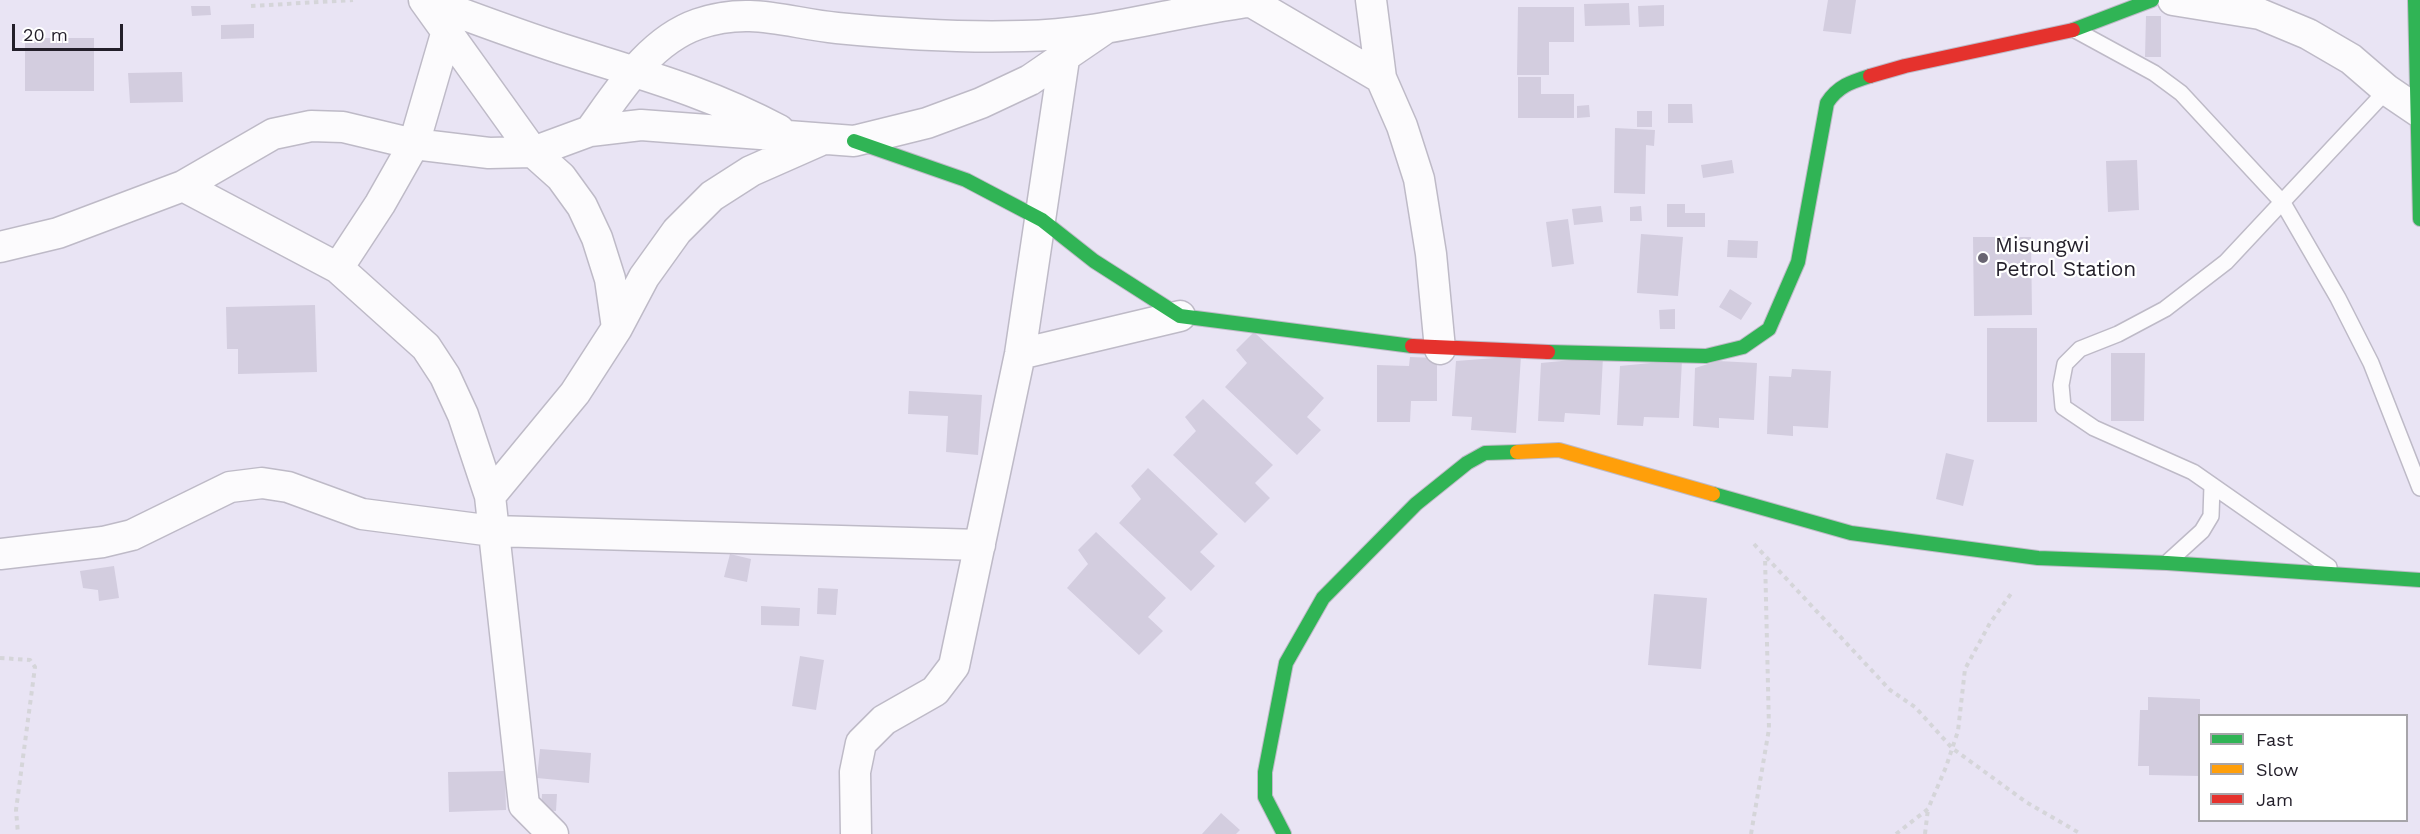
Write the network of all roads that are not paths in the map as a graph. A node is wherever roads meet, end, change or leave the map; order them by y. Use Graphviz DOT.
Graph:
graph roads {
  1 [pos="424,0"];
  2 [pos="1371,0"];
  3 [pos="2151,0"];
  4 [pos="2173,0"];
  5 [pos="2415,0"];
  6 [pos="1256,1"];
  7 [pos="1157,8"];
  8 [pos="1106,28"];
  9 [pos="2074,30"];
  10 [pos="446,34"];
  11 [pos="1064,59"];
  12 [pos="634,71"];
  13 [pos="1381,78"];
  14 [pos="2387,90"];
  15 [pos="2418,111"];
  16 [pos="590,131"];
  17 [pos="793,138"];
  18 [pos="840,140"];
  19 [pos="414,144"];
  20 [pos="533,152"];
  21 [pos="183,186"];
  22 [pos="2420,200"];
  23 [pos="2283,203"];
  24 [pos="1042,220"];
  25 [pos="0,247"];
  26 [pos="338,268"];
  27 [pos="1180,316"];
  28 [pos="617,328"];
  29 [pos="1440,348"];
  30 [pos="1020,354"];
  31 [pos="2212,485"];
  32 [pos="2420,488"];
  33 [pos="490,496"];
  34 [pos="493,531"];
  35 [pos="980,545"];
  36 [pos="0,554"];
  37 [pos="2167,563"];
  38 [pos="2338,574"];
  39 [pos="2420,580"];
  40 [pos="553,834"];
  41 [pos="856,834"];
  42 [pos="1284,834"];
  1 -- 10 [label="street"];
  1 -- 12 [label="street"];
  2 -- 13 [label="street"];
  3 -- 9 [label="main road"];
  4 -- 14 [label="street"];
  5 -- 15 [label="main road"];
  6 -- 7 [label="street"];
  6 -- 13 [label="street"];
  7 -- 8 [label="street"];
  8 -- 11 [label="street"];
  8 -- 12 [label="street"];
  9 -- 23 [label="lane"];
  9 -- 29 [label="main road"];
  10 -- 19 [label="street"];
  10 -- 20 [label="street"];
  11 -- 18 [label="street"];
  11 -- 24 [label="street"];
  12 -- 16 [label="street"];
  12 -- 17 [label="street"];
  13 -- 29 [label="street"];
  14 -- 15 [label="street"];
  14 -- 23 [label="lane"];
  15 -- 22 [label="main road"];
  16 -- 17 [label="street"];
  16 -- 20 [label="street"];
  17 -- 18 [label="street"];
  18 -- 24 [label="main road"];
  18 -- 28 [label="street"];
  19 -- 20 [label="street"];
  19 -- 21 [label="street"];
  19 -- 26 [label="street"];
  20 -- 28 [label="street"];
  21 -- 25 [label="street"];
  21 -- 26 [label="street"];
  23 -- 31 [label="lane"];
  23 -- 32 [label="lane"];
  24 -- 27 [label="main road"];
  24 -- 30 [label="street"];
  26 -- 33 [label="street"];
  27 -- 29 [label="main road"];
  27 -- 30 [label="street"];
  28 -- 33 [label="street"];
  30 -- 35 [label="street"];
  31 -- 37 [label="lane"];
  31 -- 38 [label="lane"];
  33 -- 34 [label="street"];
  34 -- 35 [label="street"];
  34 -- 36 [label="street"];
  34 -- 40 [label="street"];
  35 -- 41 [label="street"];
  37 -- 38 [label="main road"];
  37 -- 42 [label="main road"];
  38 -- 39 [label="main road"];
}
